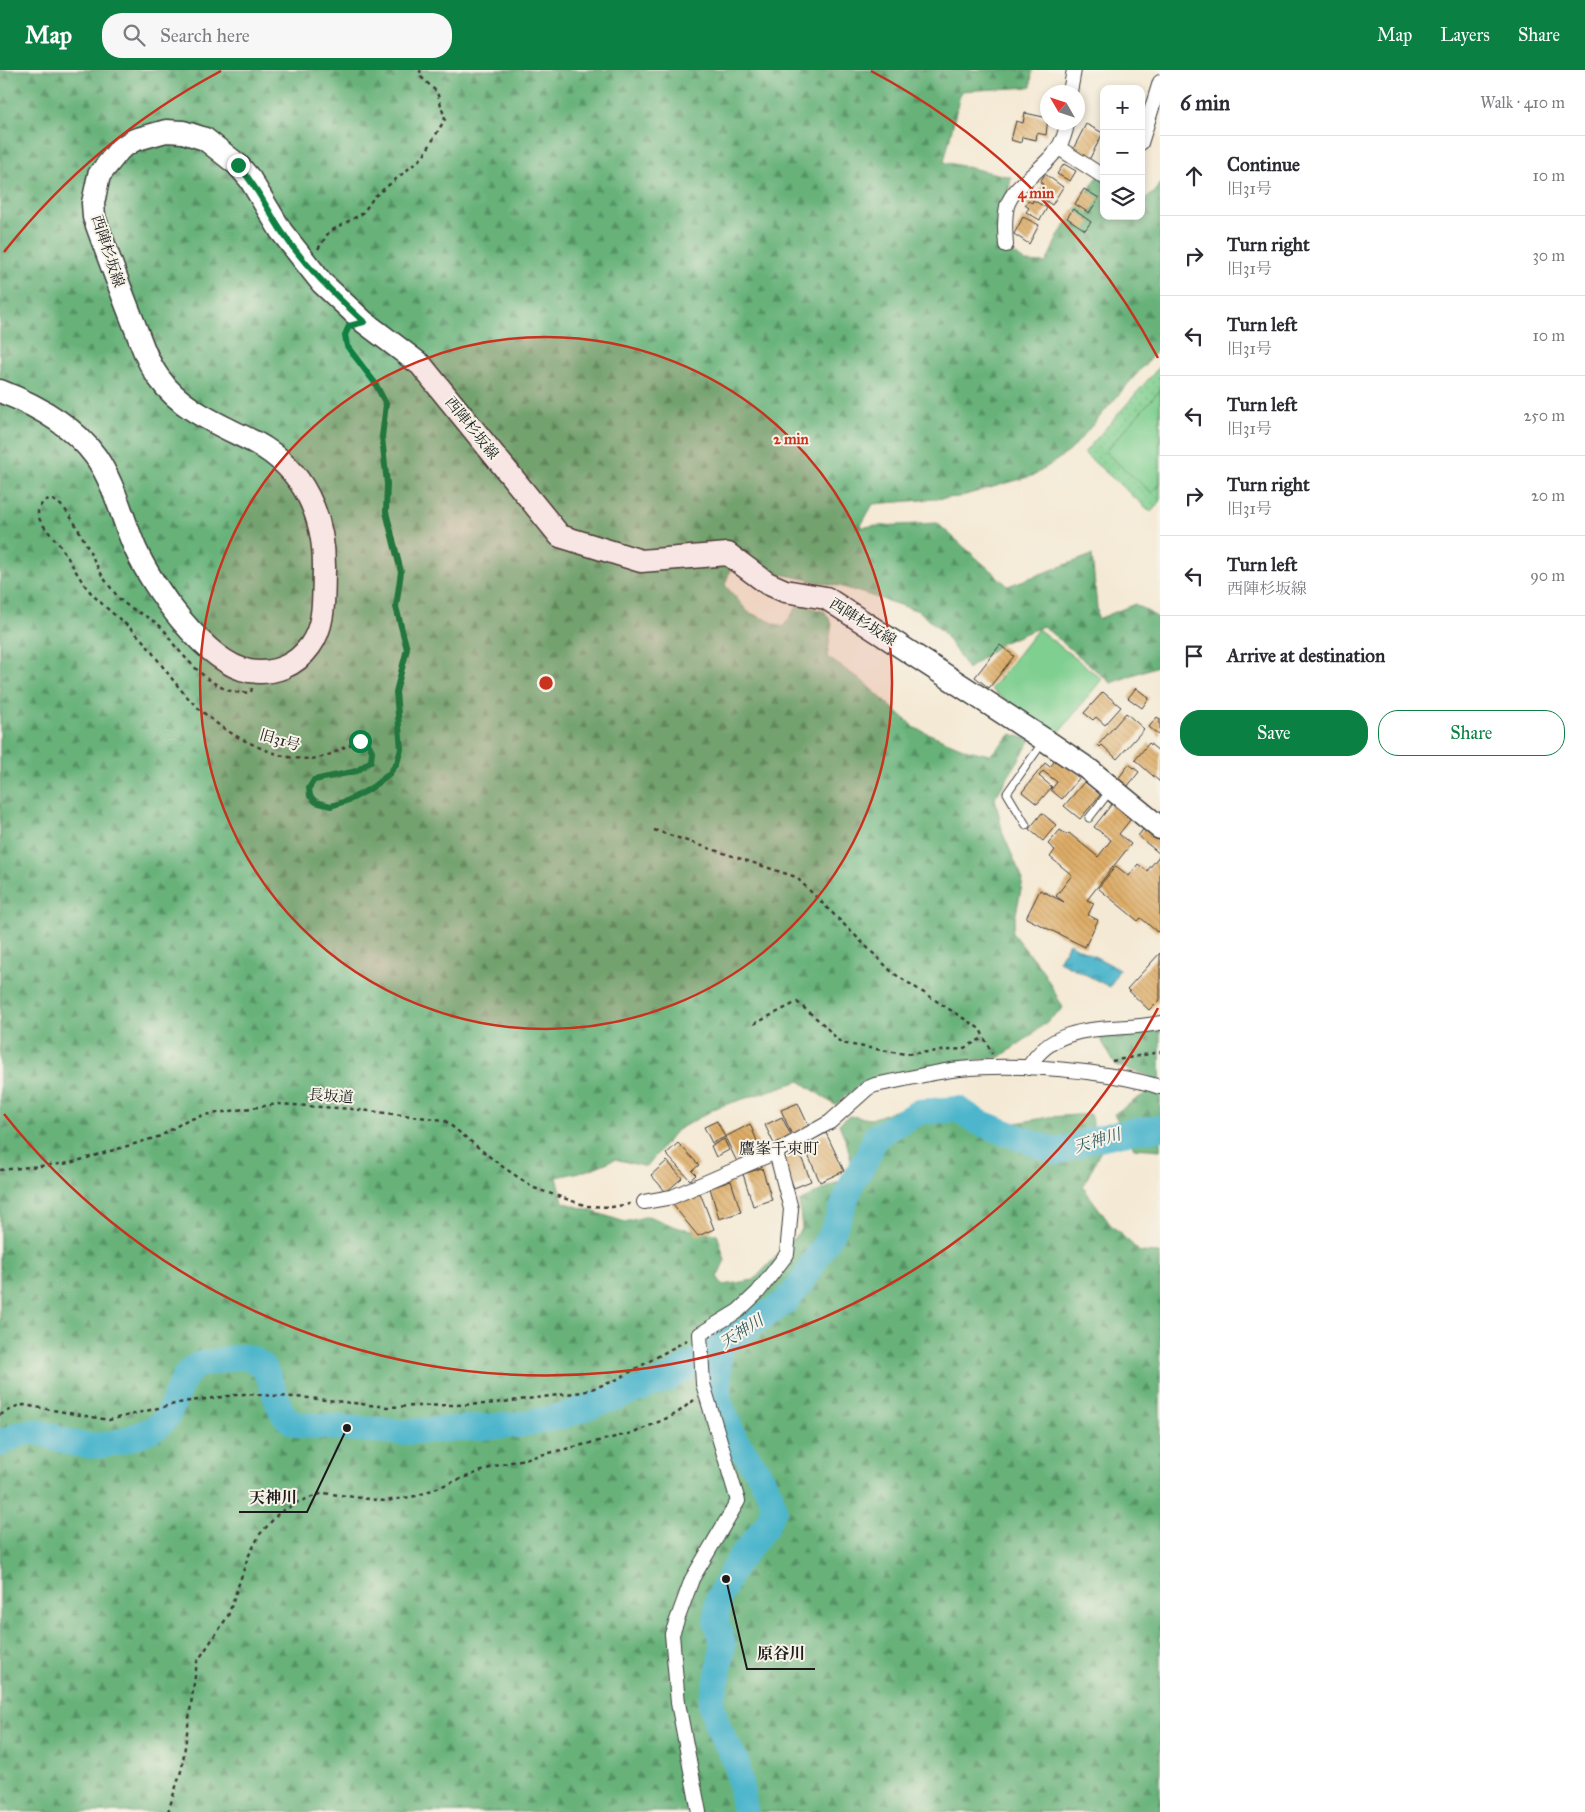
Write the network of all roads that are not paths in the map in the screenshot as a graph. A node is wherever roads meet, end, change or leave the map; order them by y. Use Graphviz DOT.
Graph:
graph roads {
  1 [pos="1074,70"];
  2 [pos="1160,82"];
  3 [pos="1071,85"];
  4 [pos="1065,130"];
  5 [pos="1145,130"];
  6 [pos="1059,148"];
  7 [pos="1101,175"];
  8 [pos="1006,245"];
  9 [pos="0,391"];
  10 [pos="1045,740"];
  11 [pos="1112,789"];
  12 [pos="1089,818"];
  13 [pos="1026,825"];
  14 [pos="1160,828"];
  15 [pos="1160,1023"];
  16 [pos="1028,1068"];
  17 [pos="1160,1087"];
  18 [pos="776,1152"];
  19 [pos="644,1202"];
  20 [pos="699,1812"];
  1 -- 3 [label="street"];
  2 -- 5 [label="street"];
  4 -- 6 [label="street"];
  6 -- 7 [label="street"];
  6 -- 8 [label="street"];
  9 -- 10 [label="main road, 西陣杉坂線"];
  10 -- 11 [label="main road, 西陣杉坂線"];
  10 -- 13 [label="lane"];
  11 -- 12 [label="lane"];
  11 -- 14 [label="main road, 西陣杉坂線"];
  15 -- 16 [label="street"];
  16 -- 17 [label="street"];
  16 -- 18 [label="street"];
  18 -- 19 [label="street"];
  18 -- 20 [label="street"];
}
